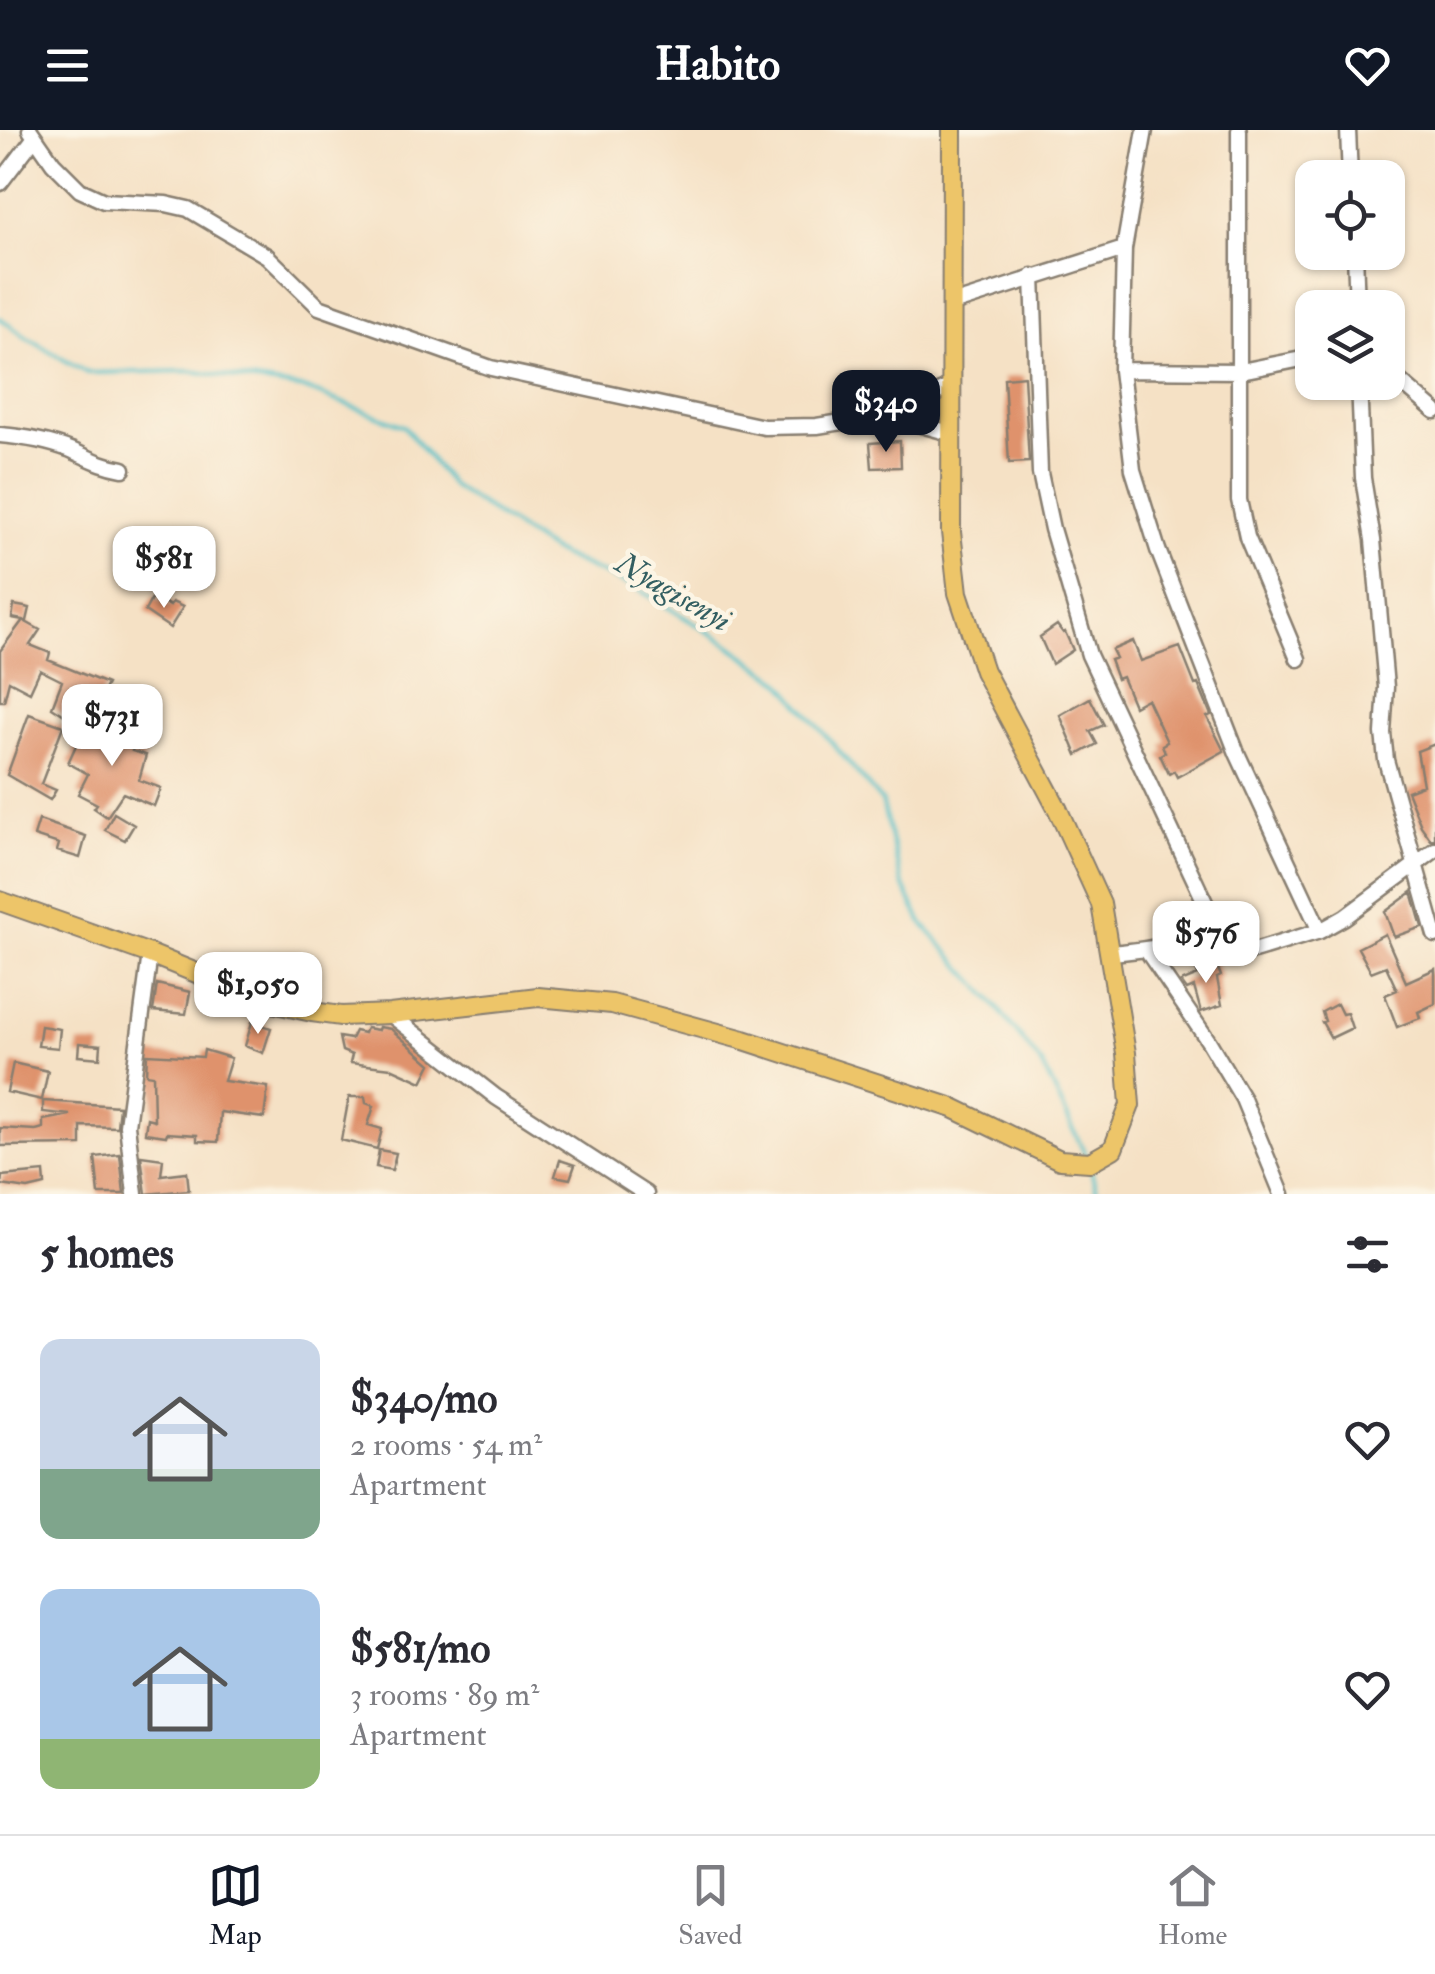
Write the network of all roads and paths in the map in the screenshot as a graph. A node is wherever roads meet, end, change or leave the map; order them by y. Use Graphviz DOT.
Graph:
graph roads {
  1 [pos="952,130"];
  2 [pos="1145,130"];
  3 [pos="1239,130"];
  4 [pos="1348,130"];
  5 [pos="32,133"];
  6 [pos="1349,160"];
  7 [pos="0,182"];
  8 [pos="1124,249"];
  9 [pos="1033,276"];
  10 [pos="952,304"];
  11 [pos="1295,360"];
  12 [pos="1121,370"];
  13 [pos="1241,370"];
  14 [pos="1405,385"];
  15 [pos="952,386"];
  16 [pos="1360,400"];
  17 [pos="1435,410"];
  18 [pos="885,415"];
  19 [pos="950,434"];
  20 [pos="0,435"];
  21 [pos="123,469"];
  22 [pos="1298,659"];
  23 [pos="1435,850"];
  24 [pos="1417,863"];
  25 [pos="0,901"];
  26 [pos="1203,930"];
  27 [pos="1320,931"];
  28 [pos="1435,935"];
  29 [pos="1147,951"];
  30 [pos="1110,953"];
  31 [pos="150,954"];
  32 [pos="390,1014"];
  33 [pos="135,1194"];
  34 [pos="646,1194"];
  35 [pos="1282,1194"];
  1 -- 10 [label="main road"];
  2 -- 8 [label="street"];
  3 -- 13 [label="street"];
  4 -- 6 [label="street"];
  5 -- 7 [label="street"];
  5 -- 18 [label="street"];
  8 -- 9 [label="street"];
  8 -- 12 [label="street"];
  9 -- 10 [label="street"];
  9 -- 26 [label="street"];
  10 -- 15 [label="main road"];
  11 -- 13 [label="street"];
  12 -- 13 [label="street"];
  12 -- 27 [label="street"];
  13 -- 22 [label="street"];
  14 -- 17 [label="street"];
  15 -- 18 [label="street"];
  15 -- 19 [label="main road"];
  16 -- 24 [label="street"];
  18 -- 19 [label="street"];
  19 -- 30 [label="main road"];
  20 -- 21 [label="street"];
  23 -- 24 [label="street"];
  24 -- 27 [label="street"];
  24 -- 28 [label="street"];
  25 -- 31 [label="main road"];
  26 -- 27 [label="street"];
  26 -- 29 [label="street"];
  29 -- 30 [label="street"];
  29 -- 35 [label="street"];
  30 -- 32 [label="main road"];
  31 -- 32 [label="main road"];
  31 -- 33 [label="street"];
  32 -- 34 [label="street"];
}
